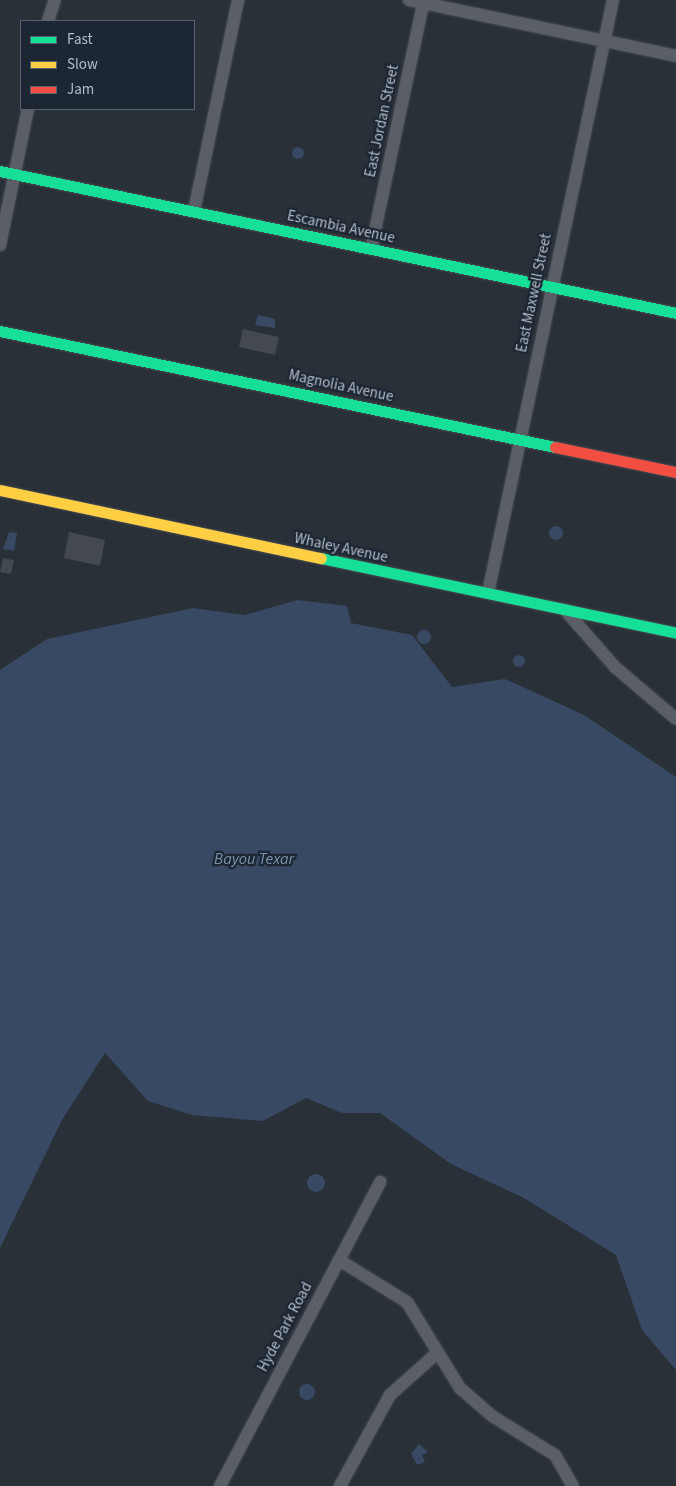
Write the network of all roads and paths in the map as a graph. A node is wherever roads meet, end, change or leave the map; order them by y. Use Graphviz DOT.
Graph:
graph roads {
  1 [pos="45,0"];
  2 [pos="55,0"];
  3 [pos="238,0"];
  4 [pos="409,0"];
  5 [pos="613,0"];
  6 [pos="424,2"];
  7 [pos="43,20"];
  8 [pos="48,20"];
  9 [pos="604,41"];
  10 [pos="676,56"];
  11 [pos="28,110"];
  12 [pos="0,171"];
  13 [pos="15,174"];
  14 [pos="194,211"];
  15 [pos="0,245"];
  16 [pos="372,249"];
  17 [pos="552,286"];
  18 [pos="676,313"];
  19 [pos="0,331"];
  20 [pos="520,438"];
  21 [pos="676,472"];
  22 [pos="0,490"];
  23 [pos="488,593"];
  24 [pos="565,610"];
  25 [pos="676,633"];
  26 [pos="676,719"];
  27 [pos="380,1182"];
  28 [pos="339,1260"];
  29 [pos="436,1353"];
  30 [pos="220,1486"];
  31 [pos="340,1486"];
  32 [pos="572,1486"];
  1 -- 7 [label="street"];
  2 -- 8 [label="street"];
  3 -- 14 [label="street"];
  4 -- 6 [label="street"];
  5 -- 9 [label="street, East Maxwell Street"];
  6 -- 9 [label="street"];
  6 -- 16 [label="street, East Jordan Street"];
  9 -- 10 [label="street"];
  9 -- 17 [label="street, East Maxwell Street"];
  11 -- 13 [label="street"];
  12 -- 13 [label="street, Escambia Avenue"];
  13 -- 14 [label="street, Escambia Avenue"];
  13 -- 15 [label="street"];
  14 -- 16 [label="street, Escambia Avenue"];
  16 -- 17 [label="street, Escambia Avenue"];
  17 -- 18 [label="street, Escambia Avenue"];
  17 -- 20 [label="street, East Maxwell Street"];
  19 -- 20 [label="street, Magnolia Avenue"];
  20 -- 21 [label="street, Magnolia Avenue"];
  20 -- 23 [label="street, East Maxwell Street"];
  22 -- 23 [label="street, Whaley Avenue"];
  23 -- 24 [label="street, Whaley Avenue"];
  24 -- 25 [label="street, Whaley Avenue"];
  24 -- 26 [label="street"];
  27 -- 28 [label="street, Hyde Park Road"];
  28 -- 29 [label="street"];
  28 -- 30 [label="street, Hyde Park Road"];
  29 -- 31 [label="street"];
  29 -- 32 [label="street"];
}
